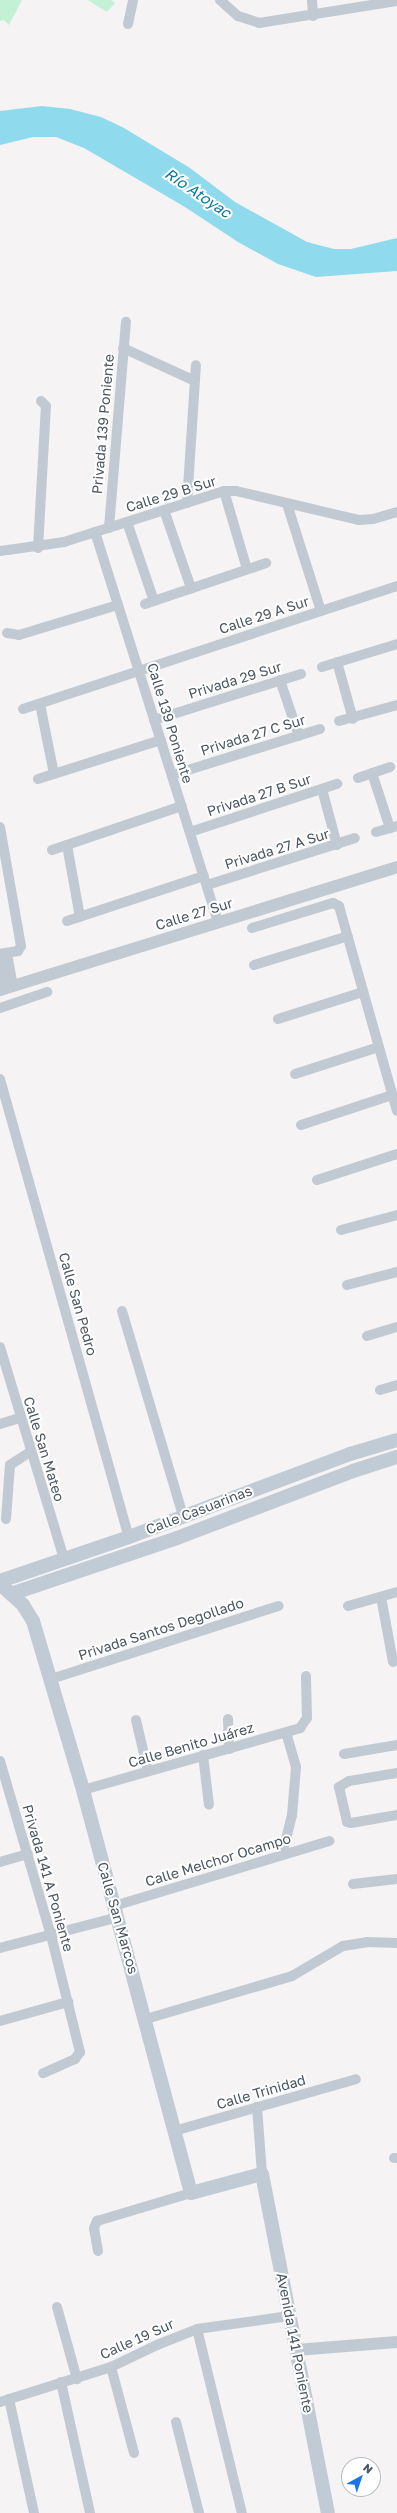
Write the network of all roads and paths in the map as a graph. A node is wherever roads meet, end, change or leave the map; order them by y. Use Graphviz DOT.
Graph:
graph roads {
  1 [pos="133,0"];
  2 [pos="220,0"];
  3 [pos="312,0"];
  4 [pos="397,1"];
  5 [pos="378,2"];
  6 [pos="232,5"];
  7 [pos="313,16"];
  8 [pos="128,24"];
  9 [pos="126,322"];
  10 [pos="124,348"];
  11 [pos="196,365"];
  12 [pos="195,381"];
  13 [pos="41,401"];
  14 [pos="224,491"];
  15 [pos="187,503"];
  16 [pos="287,504"];
  17 [pos="164,510"];
  18 [pos="397,512"];
  19 [pos="126,522"];
  20 [pos="109,528"];
  21 [pos="95,532"];
  22 [pos="38,548"];
  23 [pos="0,551"];
  24 [pos="266,563"];
  25 [pos="247,569"];
  26 [pos="397,586"];
  27 [pos="191,588"];
  28 [pos="118,605"];
  29 [pos="320,611"];
  30 [pos="8,633"];
  31 [pos="397,644"];
  32 [pos="337,662"];
  33 [pos="322,667"];
  34 [pos="139,671"];
  35 [pos="301,674"];
  36 [pos="280,680"];
  37 [pos="40,704"];
  38 [pos="397,705"];
  39 [pos="23,709"];
  40 [pos="353,719"];
  41 [pos="154,720"];
  42 [pos="339,721"];
  43 [pos="320,729"];
  44 [pos="299,736"];
  45 [pos="161,740"];
  46 [pos="390,767"];
  47 [pos="372,773"];
  48 [pos="54,774"];
  49 [pos="172,776"];
  50 [pos="358,778"];
  51 [pos="38,779"];
  52 [pos="337,784"];
  53 [pos="322,789"];
  54 [pos="182,806"];
  55 [pos="0,827"];
  56 [pos="394,827"];
  57 [pos="190,832"];
  58 [pos="376,832"];
  59 [pos="355,838"];
  60 [pos="67,845"];
  61 [pos="337,845"];
  62 [pos="52,850"];
  63 [pos="397,867"];
  64 [pos="205,881"];
  65 [pos="80,917"];
  66 [pos="67,921"];
  67 [pos="218,922"];
  68 [pos="252,928"];
  69 [pos="348,936"];
  70 [pos="2,954"];
  71 [pos="254,965"];
  72 [pos="6,988"];
  73 [pos="47,992"];
  74 [pos="363,992"];
  75 [pos="0,1008"];
  76 [pos="278,1019"];
  77 [pos="379,1047"];
  78 [pos="295,1074"];
  79 [pos="0,1079"];
  80 [pos="392,1095"];
  81 [pos="397,1111"];
  82 [pos="301,1125"];
  83 [pos="397,1154"];
  84 [pos="317,1180"];
  85 [pos="397,1215"];
  86 [pos="341,1230"];
  87 [pos="397,1272"];
  88 [pos="347,1285"];
  89 [pos="122,1311"];
  90 [pos="397,1327"];
  91 [pos="367,1336"];
  92 [pos="0,1347"];
  93 [pos="397,1385"];
  94 [pos="380,1390"];
  95 [pos="20,1418"];
  96 [pos="0,1424"];
  97 [pos="397,1440"];
  98 [pos="30,1452"];
  99 [pos="397,1457"];
  100 [pos="184,1516"];
  101 [pos="6,1519"];
  102 [pos="129,1537"];
  103 [pos="64,1559"];
  104 [pos="0,1582"];
  105 [pos="397,1592"];
  106 [pos="6,1596"];
  107 [pos="381,1597"];
  108 [pos="279,1606"];
  109 [pos="348,1606"];
  110 [pos="393,1662"];
  111 [pos="306,1676"];
  112 [pos="51,1679"];
  113 [pos="136,1720"];
  114 [pos="228,1720"];
  115 [pos="286,1732"];
  116 [pos="397,1745"];
  117 [pos="229,1749"];
  118 [pos="344,1754"];
  119 [pos="203,1755"];
  120 [pos="1,1767"];
  121 [pos="148,1771"];
  122 [pos="397,1773"];
  123 [pos="83,1790"];
  124 [pos="208,1804"];
  125 [pos="397,1815"];
  126 [pos="329,1841"];
  127 [pos="28,1854"];
  128 [pos="282,1856"];
  129 [pos="0,1862"];
  130 [pos="397,1879"];
  131 [pos="353,1884"];
  132 [pos="116,1912"];
  133 [pos="51,1935"];
  134 [pos="397,1943"];
  135 [pos="0,1948"];
  136 [pos="68,2002"];
  137 [pos="146,2019"];
  138 [pos="0,2021"];
  139 [pos="43,2073"];
  140 [pos="356,2079"];
  141 [pos="257,2107"];
  142 [pos="174,2131"];
  143 [pos="262,2174"];
  144 [pos="191,2193"];
  145 [pos="98,2251"];
  146 [pos="57,2308"];
  147 [pos="289,2316"];
  148 [pos="197,2329"];
  149 [pos="397,2342"];
  150 [pos="296,2350"];
  151 [pos="112,2367"];
  152 [pos="77,2379"];
  153 [pos="61,2382"];
  154 [pos="5,2400"];
  155 [pos="176,2422"];
  156 [pos="134,2453"];
  157 [pos="34,2513"];
  158 [pos="90,2513"];
  159 [pos="199,2513"];
  160 [pos="242,2513"];
  161 [pos="328,2513"];
  1 -- 8 [label="street"];
  2 -- 6 [label="street"];
  3 -- 7 [label="street"];
  4 -- 5 [label="street"];
  5 -- 7 [label="street"];
  6 -- 7 [label="street"];
  9 -- 10 [label="street, Privada 139 Poniente"];
  10 -- 12 [label="street"];
  10 -- 20 [label="street, Privada 139 Poniente"];
  11 -- 12 [label="street"];
  12 -- 15 [label="street"];
  13 -- 22 [label="street"];
  14 -- 15 [label="street, Calle 29 B Sur"];
  14 -- 16 [label="street, Calle 29 B Sur"];
  14 -- 25 [label="street"];
  15 -- 17 [label="street, Calle 29 B Sur"];
  16 -- 18 [label="street, Calle 29 B Sur"];
  16 -- 29 [label="street"];
  17 -- 19 [label="street, Calle 29 B Sur"];
  17 -- 27 [label="street"];
  19 -- 20 [label="street, Calle 29 B Sur"];
  19 -- 27 [label="street"];
  20 -- 21 [label="street, Calle 29 B Sur"];
  21 -- 22 [label="street, Calle 29 B Sur"];
  21 -- 28 [label="street, Calle 139 Poniente"];
  22 -- 23 [label="street, Calle 29 B Sur"];
  24 -- 25 [label="street"];
  25 -- 27 [label="street"];
  26 -- 29 [label="street, Calle 29 A Sur"];
  28 -- 30 [label="street"];
  28 -- 34 [label="street, Calle 139 Poniente"];
  29 -- 34 [label="street, Calle 29 A Sur"];
  31 -- 32 [label="street"];
  32 -- 33 [label="street"];
  32 -- 40 [label="street"];
  34 -- 37 [label="street"];
  34 -- 41 [label="street, Calle 139 Poniente"];
  35 -- 36 [label="street, Privada 29 Sur"];
  36 -- 41 [label="street, Privada 29 Sur"];
  36 -- 44 [label="street"];
  37 -- 39 [label="street"];
  37 -- 48 [label="street"];
  38 -- 40 [label="street"];
  40 -- 42 [label="street"];
  41 -- 45 [label="street, Calle 139 Poniente"];
  43 -- 44 [label="street, Privada 27 C Sur"];
  44 -- 49 [label="street, Privada 27 C Sur"];
  45 -- 48 [label="street"];
  45 -- 49 [label="street, Calle 139 Poniente"];
  46 -- 47 [label="street"];
  47 -- 50 [label="street"];
  47 -- 56 [label="street"];
  48 -- 51 [label="street"];
  49 -- 54 [label="street, Calle 139 Poniente"];
  52 -- 53 [label="street, Privada 27 B Sur"];
  53 -- 57 [label="street, Privada 27 B Sur"];
  53 -- 61 [label="street"];
  54 -- 57 [label="street, Calle 139 Poniente"];
  54 -- 60 [label="street"];
  55 -- 70 [label="street"];
  56 -- 58 [label="street"];
  57 -- 64 [label="street, Calle 139 Poniente"];
  59 -- 61 [label="street, Privada 27 A Sur"];
  60 -- 62 [label="street"];
  60 -- 65 [label="street"];
  61 -- 64 [label="street, Privada 27 A Sur"];
  63 -- 67 [label="street, Calle 27 Sur"];
  64 -- 65 [label="street, Privada 27 A Sur"];
  64 -- 67 [label="street, Calle 139 Poniente"];
  65 -- 66 [label="street, Privada 27 A Sur"];
  67 -- 72 [label="street, Calle 27 Sur"];
  68 -- 69 [label="street"];
  69 -- 71 [label="street"];
  69 -- 74 [label="street"];
  70 -- 72 [label="street"];
  73 -- 75 [label="street"];
  74 -- 76 [label="street"];
  74 -- 77 [label="street"];
  77 -- 78 [label="street"];
  77 -- 80 [label="street"];
  79 -- 102 [label="street, Calle San Pedro"];
  80 -- 81 [label="street"];
  80 -- 82 [label="street"];
  83 -- 84 [label="street"];
  85 -- 86 [label="street"];
  87 -- 88 [label="street"];
  89 -- 100 [label="street"];
  90 -- 91 [label="street"];
  92 -- 95 [label="street, Calle San Mateo"];
  93 -- 94 [label="street"];
  95 -- 96 [label="street"];
  95 -- 98 [label="street, Calle San Mateo"];
  97 -- 100 [label="main road, Calle Casuarinas"];
  98 -- 101 [label="street"];
  98 -- 103 [label="street, Calle San Mateo"];
  99 -- 106 [label="main road, Calle Casuarinas"];
  100 -- 102 [label="main road, Calle Casuarinas"];
  102 -- 103 [label="main road, Calle Casuarinas"];
  103 -- 104 [label="main road, Calle Casuarinas"];
  104 -- 106 [label="main road, Calle San Marcos"];
  105 -- 107 [label="street"];
  106 -- 112 [label="main road, Calle San Marcos"];
  107 -- 109 [label="street"];
  107 -- 110 [label="street"];
  108 -- 112 [label="street, Privada Santos Degollado"];
  111 -- 115 [label="street, Calle Benito Juárez"];
  112 -- 123 [label="main road, Calle San Marcos"];
  113 -- 121 [label="street"];
  114 -- 117 [label="street"];
  115 -- 117 [label="street, Calle Benito Juárez"];
  115 -- 128 [label="street"];
  116 -- 118 [label="street"];
  117 -- 119 [label="street, Calle Benito Juárez"];
  119 -- 121 [label="street, Calle Benito Juárez"];
  119 -- 124 [label="street"];
  120 -- 127 [label="street, Privada 141 A Poniente"];
  121 -- 123 [label="street, Calle Benito Juárez"];
  122 -- 125 [label="street"];
  123 -- 132 [label="main road, Calle San Marcos"];
  126 -- 128 [label="street, Calle Melchor Ocampo"];
  127 -- 129 [label="street"];
  127 -- 133 [label="street, Privada 141 A Poniente"];
  128 -- 132 [label="street, Calle Melchor Ocampo"];
  130 -- 131 [label="street"];
  132 -- 133 [label="street, Calle Melchor Ocampo"];
  132 -- 137 [label="main road, Calle San Marcos"];
  133 -- 135 [label="street, Calle Melchor Ocampo"];
  133 -- 136 [label="street, Privada 141 A Poniente"];
  134 -- 137 [label="street"];
  136 -- 138 [label="street"];
  136 -- 139 [label="street, Privada 141 A Poniente"];
  137 -- 142 [label="main road, Calle San Marcos"];
  140 -- 141 [label="street, Calle Trinidad"];
  141 -- 142 [label="street, Calle Trinidad"];
  141 -- 143 [label="street"];
  142 -- 144 [label="main road, Calle San Marcos"];
  143 -- 144 [label="main road"];
  143 -- 147 [label="main road, Avenida 141 Poniente"];
  144 -- 145 [label="street"];
  146 -- 152 [label="street"];
  147 -- 148 [label="street, Calle 19 Sur"];
  147 -- 150 [label="main road, Avenida 141 Poniente"];
  148 -- 151 [label="street, Calle 19 Sur"];
  148 -- 160 [label="street"];
  149 -- 150 [label="street"];
  150 -- 161 [label="main road, Avenida 141 Poniente"];
  151 -- 152 [label="street, Calle 19 Sur"];
  151 -- 156 [label="street"];
  152 -- 153 [label="street, Calle 19 Sur"];
  153 -- 154 [label="street, Calle 19 Sur"];
  153 -- 158 [label="street"];
  154 -- 157 [label="street"];
  155 -- 159 [label="street"];
}
